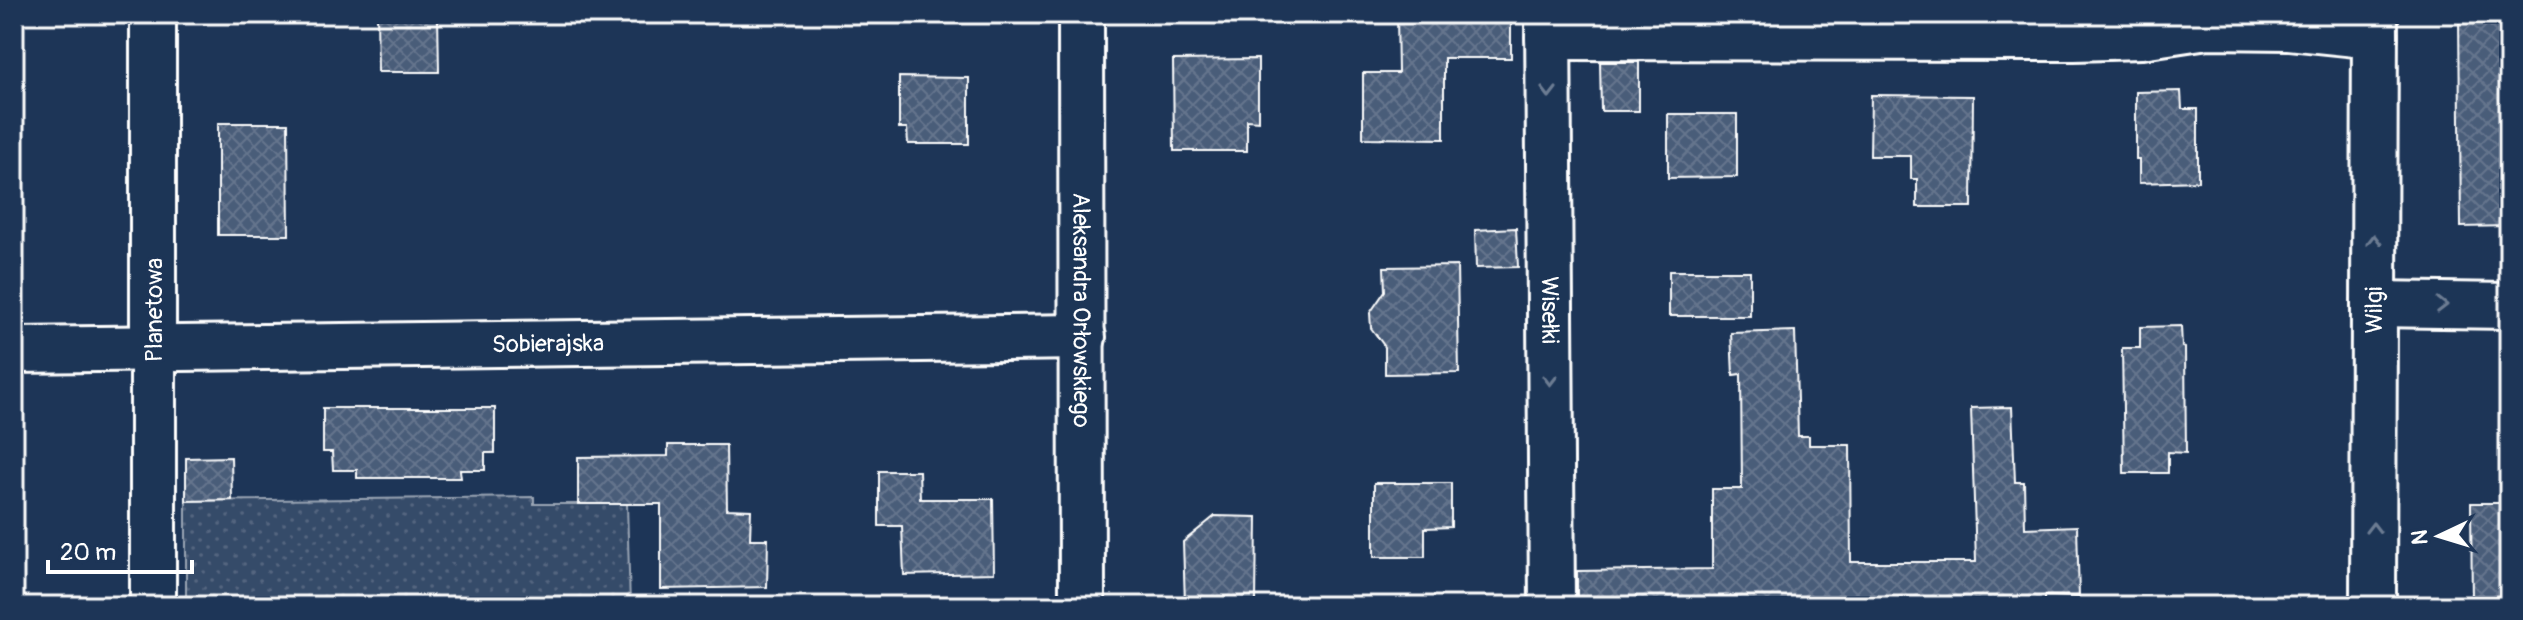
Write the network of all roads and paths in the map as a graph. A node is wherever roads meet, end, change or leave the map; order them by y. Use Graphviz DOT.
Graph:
graph roads {
  1 [pos="153,14"];
  2 [pos="1081,14"];
  3 [pos="2375,25"];
  4 [pos="1548,26"];
  5 [pos="2374,304"];
  6 [pos="2509,306"];
  7 [pos="1083,337"];
  8 [pos="14,350"];
  9 [pos="154,350"];
  10 [pos="153,606"];
  11 [pos="1082,606"];
  12 [pos="1552,606"];
  13 [pos="2373,606"];
  1 -- 9 [label="street, Planetowa"];
  2 -- 7 [label="street, Aleksandra Orłowskiego"];
  3 -- 4 [label="street"];
  5 -- 3 [label="street, Wilgi, one-way"];
  4 -- 12 [label="street, Wisełki, one-way"];
  5 -- 6 [label="street, one-way"];
  13 -- 5 [label="street, Wilgi, one-way"];
  7 -- 9 [label="street, Sobierajska"];
  7 -- 11 [label="street, Aleksandra Orłowskiego"];
  8 -- 9 [label="street, Sobierajska"];
  9 -- 10 [label="street, Planetowa"];
}
